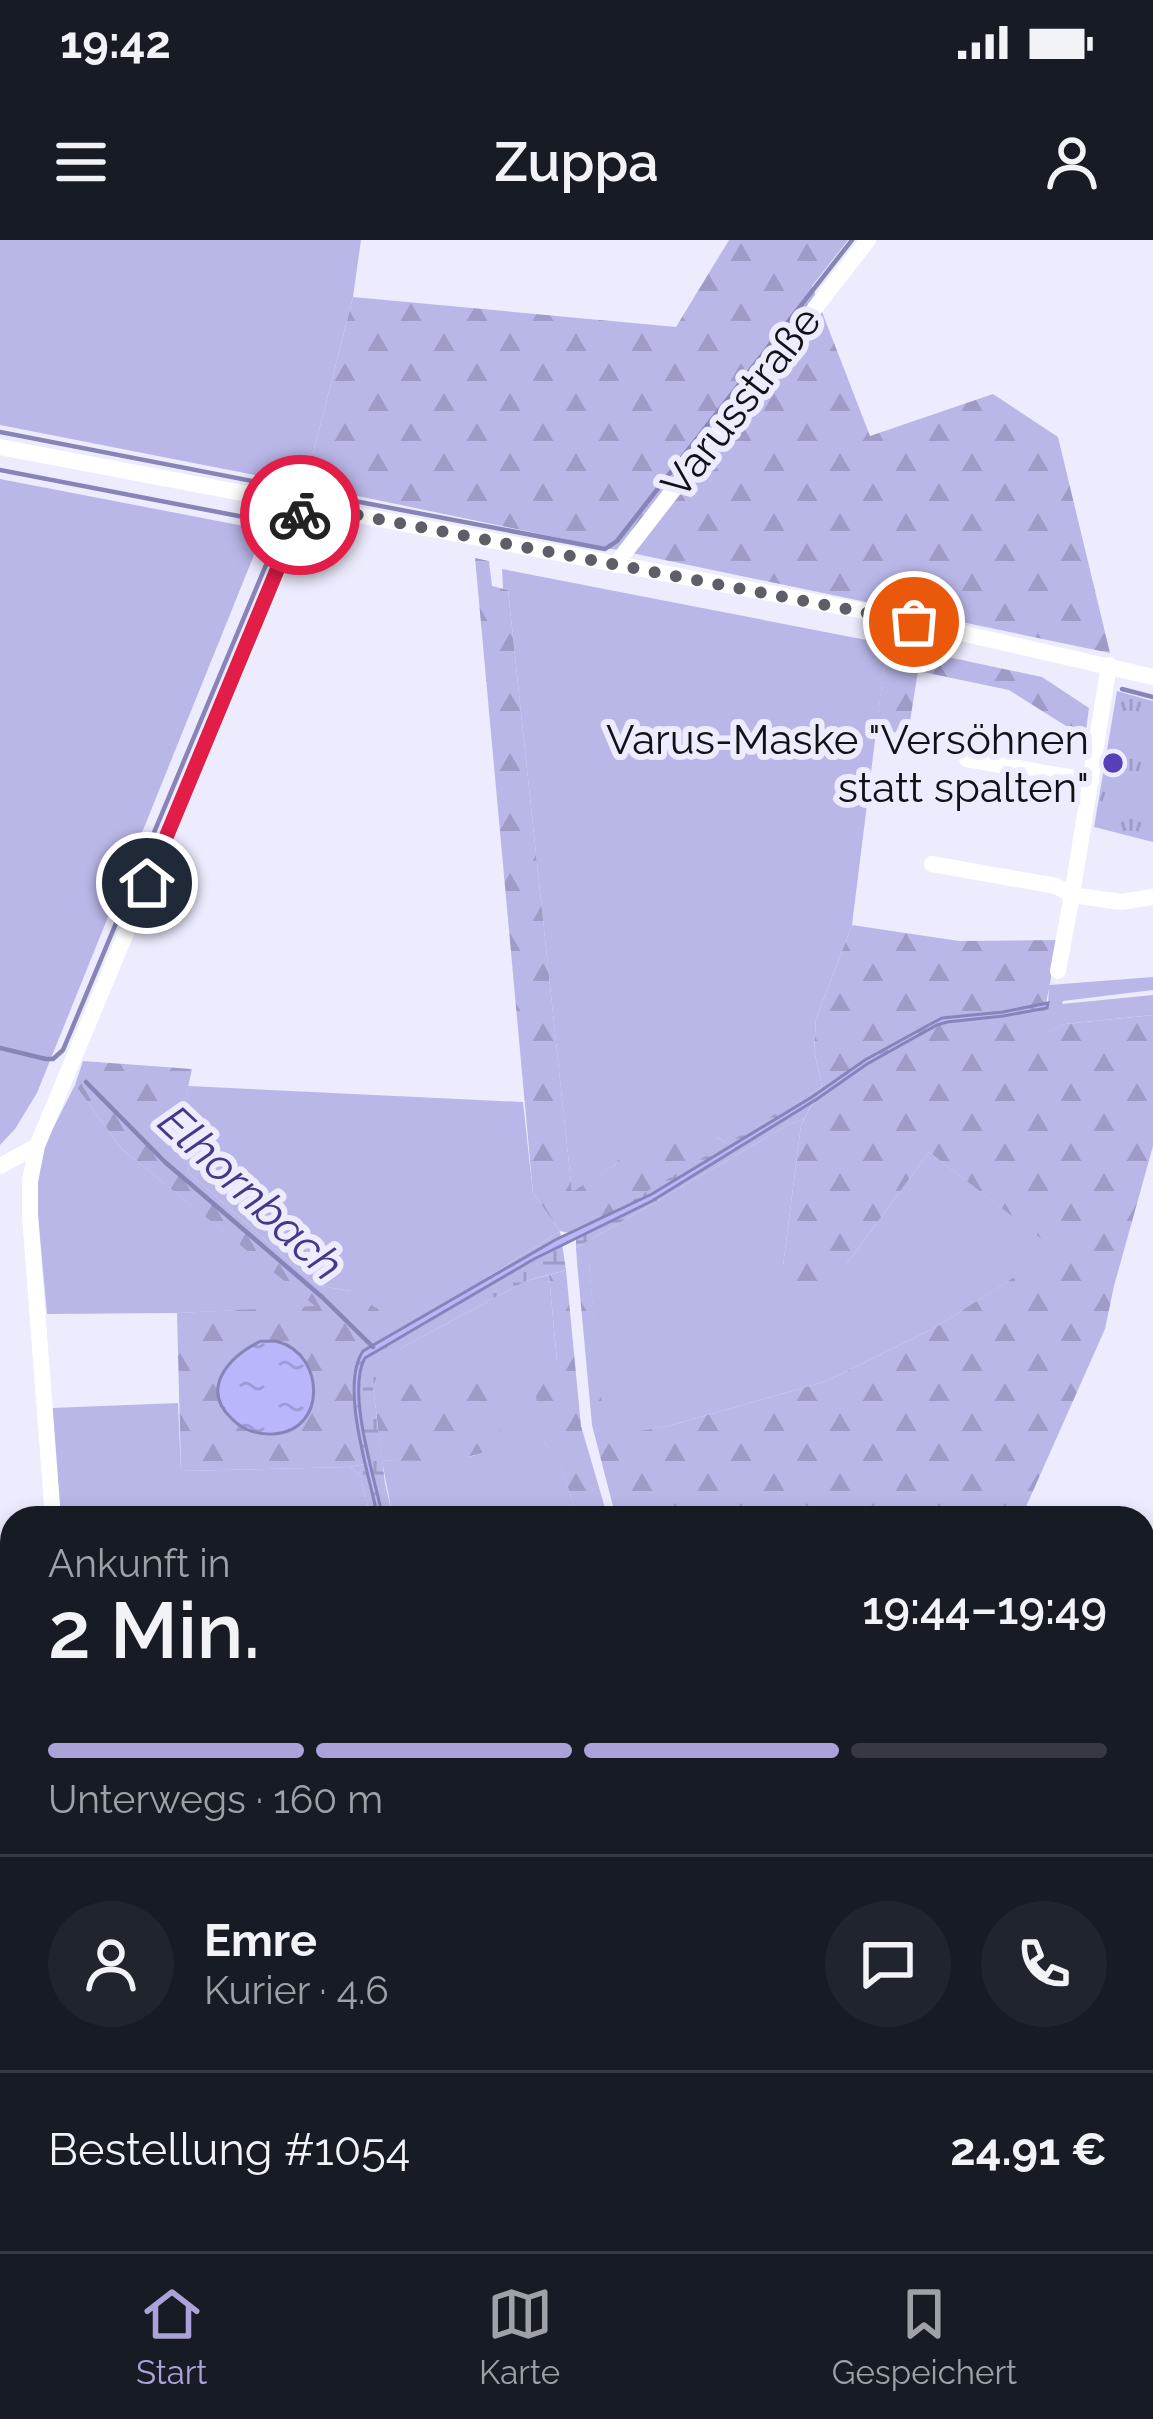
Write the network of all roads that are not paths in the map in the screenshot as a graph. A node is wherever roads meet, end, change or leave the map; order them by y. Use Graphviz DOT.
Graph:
graph roads {
  1 [pos="868,240"];
  2 [pos="0,447"];
  3 [pos="305,505"];
  4 [pos="615,565"];
  5 [pos="1109,665"];
  6 [pos="1153,677"];
  7 [pos="968,759"];
  8 [pos="1091,781"];
  9 [pos="932,864"];
  10 [pos="1072,896"];
  11 [pos="1153,897"];
  12 [pos="1058,971"];
  13 [pos="37,1146"];
  14 [pos="0,1166"];
  15 [pos="52,1506"];
  1 -- 4 [label="street, Varusstraße"];
  2 -- 3 [label="street"];
  3 -- 4 [label="street"];
  3 -- 13 [label="street"];
  4 -- 5 [label="street"];
  5 -- 6 [label="street"];
  5 -- 8 [label="street"];
  7 -- 8 [label="street"];
  8 -- 10 [label="street"];
  9 -- 10 [label="street"];
  10 -- 11 [label="street"];
  10 -- 12 [label="street"];
  13 -- 14 [label="street"];
  13 -- 15 [label="street"];
}
